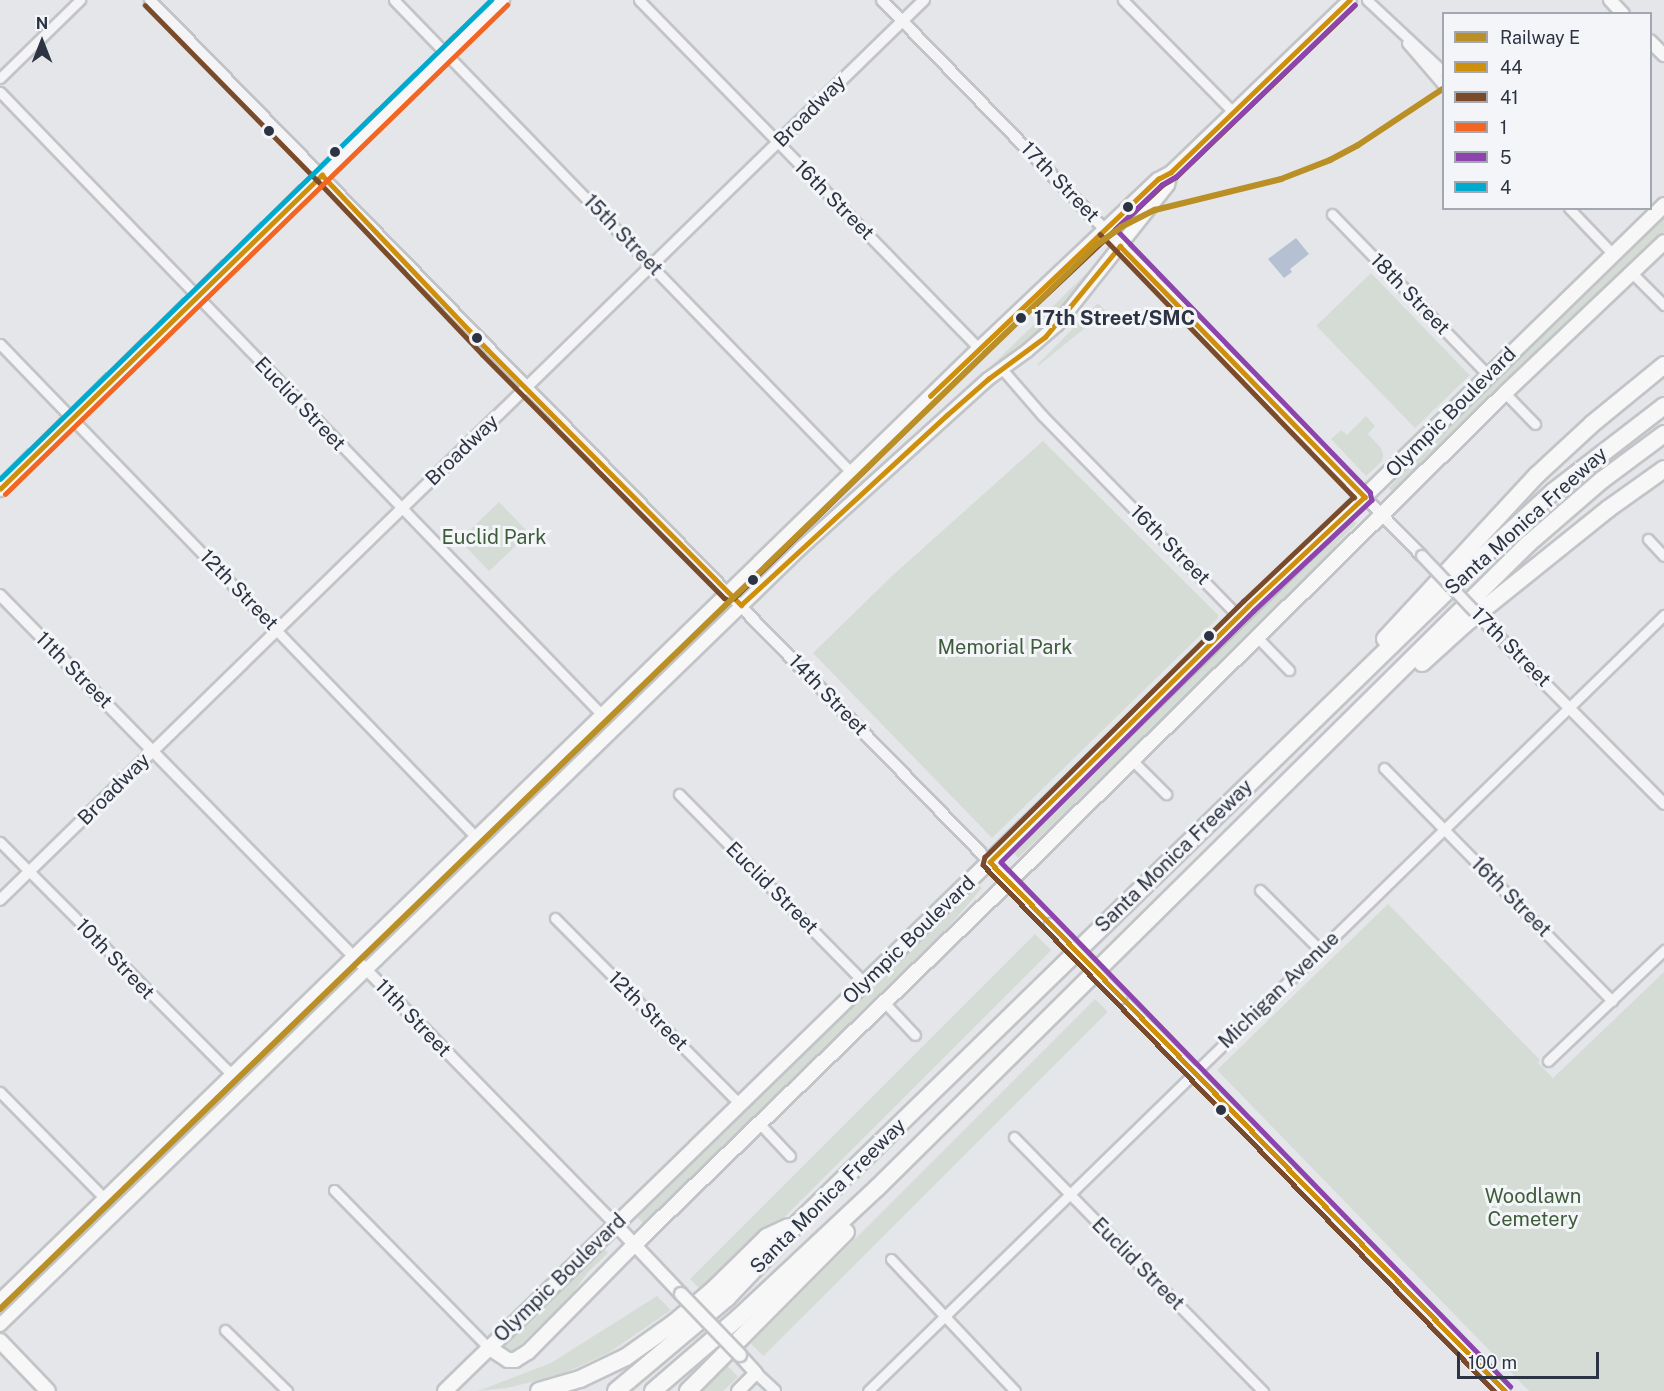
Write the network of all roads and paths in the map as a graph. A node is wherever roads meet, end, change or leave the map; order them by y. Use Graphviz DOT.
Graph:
graph roads {
  1 [pos="80,0"];
  2 [pos="150,0"];
  3 [pos="394,0"];
  4 [pos="502,0"];
  5 [pos="639,0"];
  6 [pos="882,0"];
  7 [pos="924,0"];
  8 [pos="1123,0"];
  9 [pos="1350,0"];
  10 [pos="1367,0"];
  11 [pos="1610,0"];
  12 [pos="1621,12"];
  13 [pos="902,21"];
  14 [pos="1400,34"];
  15 [pos="1652,43"];
  16 [pos="447,54"];
  17 [pos="1664,55"];
  18 [pos="1442,71"];
  19 [pos="0,78"];
  20 [pos="1442,85"];
  21 [pos="0,92"];
  22 [pos="1234,112"];
  23 [pos="777,144"];
  24 [pos="1171,172"];
  25 [pos="322,175"];
  26 [pos="1664,205"];
  27 [pos="1571,210"];
  28 [pos="1332,214"];
  29 [pos="1105,228"];
  30 [pos="1664,242"];
  31 [pos="1120,246"];
  32 [pos="1613,255"];
  33 [pos="652,265"];
  34 [pos="1631,272"];
  35 [pos="196,298"];
  36 [pos="1664,305"];
  37 [pos="0,344"];
  38 [pos="979,348"];
  39 [pos="1664,364"];
  40 [pos="1002,369"];
  41 [pos="1488,375"];
  42 [pos="527,388"];
  43 [pos="1505,393"];
  44 [pos="1664,406"];
  45 [pos="72,420"];
  46 [pos="1535,424"];
  47 [pos="1664,434"];
  48 [pos="1664,469"];
  49 [pos="851,472"];
  50 [pos="0,489"];
  51 [pos="1365,497"];
  52 [pos="402,509"];
  53 [pos="1382,514"];
  54 [pos="1648,539"];
  55 [pos="1664,556"];
  56 [pos="729,593"];
  57 [pos="0,595"];
  58 [pos="741,605"];
  59 [pos="1664,615"];
  60 [pos="1239,617"];
  61 [pos="278,630"];
  62 [pos="1257,637"];
  63 [pos="1289,670"];
  64 [pos="1335,699"];
  65 [pos="1570,707"];
  66 [pos="602,715"];
  67 [pos="1332,738"];
  68 [pos="153,749"];
  69 [pos="1133,761"];
  70 [pos="1384,768"];
  71 [pos="679,794"];
  72 [pos="1166,794"];
  73 [pos="1664,804"];
  74 [pos="1444,830"];
  75 [pos="476,837"];
  76 [pos="0,842"];
  77 [pos="990,862"];
  78 [pos="29,871"];
  79 [pos="1009,882"];
  80 [pos="1260,890"];
  81 [pos="0,900"];
  82 [pos="555,918"];
  83 [pos="1320,950"];
  84 [pos="1664,950"];
  85 [pos="354,956"];
  86 [pos="367,970"];
  87 [pos="865,983"];
  88 [pos="1612,1000"];
  89 [pos="884,1002"];
  90 [pos="915,1035"];
  91 [pos="1548,1061"];
  92 [pos="1194,1074"];
  93 [pos="232,1076"];
  94 [pos="0,1092"];
  95 [pos="740,1104"];
  96 [pos="759,1124"];
  97 [pos="1014,1137"];
  98 [pos="790,1156"];
  99 [pos="877,1188"];
  100 [pos="334,1190"];
  101 [pos="1070,1194"];
  102 [pos="105,1199"];
  103 [pos="799,1222"];
  104 [pos="616,1225"];
  105 [pos="634,1245"];
  106 [pos="891,1258"];
  107 [pos="0,1300"];
  108 [pos="944,1317"];
  109 [pos="0,1325"];
  110 [pos="225,1330"];
  111 [pos="0,1341"];
  112 [pos="488,1347"];
  113 [pos="756,1373"];
  114 [pos="41,1389"];
  115 [pos="286,1391"];
  116 [pos="445,1391"];
  117 [pos="539,1391"];
  118 [pos="616,1391"];
  119 [pos="652,1391"];
  120 [pos="688,1391"];
  121 [pos="738,1391"];
  122 [pos="775,1391"];
  123 [pos="868,1391"];
  124 [pos="1015,1391"];
  125 [pos="1263,1391"];
  126 [pos="1505,1391"];
  1 -- 19 [label="street"];
  2 -- 25 [label="street, 14th Street"];
  3 -- 16 [label="street, 15th Street"];
  4 -- 16 [label="main road"];
  5 -- 23 [label="street, 16th Street"];
  6 -- 13 [label="street, 17th Street"];
  7 -- 13 [label="street, Broadway"];
  8 -- 22 [label="street"];
  9 -- 22 [label="main road"];
  10 -- 14 [label="street"];
  11 -- 12 [label="main road"];
  13 -- 23 [label="street, Broadway"];
  13 -- 29 [label="street, 17th Street"];
  14 -- 18 [label="street"];
  14 -- 20 [label="street"];
  15 -- 17 [label="main road"];
  16 -- 25 [label="main road"];
  16 -- 33 [label="street, 15th Street"];
  21 -- 35 [label="street, Euclid Street"];
  22 -- 24 [label="main road"];
  23 -- 33 [label="street, Broadway"];
  23 -- 38 [label="street, 16th Street"];
  24 -- 29 [label="main road"];
  24 -- 31 [label="main road"];
  25 -- 35 [label="main road"];
  25 -- 42 [label="street, 14th Street"];
  26 -- 32 [label="main road, Olympic Boulevard"];
  27 -- 32 [label="street"];
  28 -- 41 [label="street, 18th Street"];
  29 -- 31 [label="street, 17th Street"];
  29 -- 38 [label="main road"];
  30 -- 34 [label="main road, Olympic Boulevard"];
  31 -- 40 [label="main road"];
  31 -- 51 [label="street, 17th Street"];
  32 -- 41 [label="main road, Olympic Boulevard"];
  33 -- 42 [label="street, Broadway"];
  33 -- 49 [label="street, 15th Street"];
  34 -- 36 [label="street"];
  34 -- 43 [label="main road, Olympic Boulevard"];
  35 -- 45 [label="main road"];
  35 -- 52 [label="street, Euclid Street"];
  37 -- 45 [label="street, 12th Street"];
  38 -- 49 [label="main road"];
  39 -- 64 [label="highway"];
  40 -- 58 [label="main road"];
  40 -- 60 [label="street, 16th Street"];
  41 -- 51 [label="main road, Olympic Boulevard"];
  42 -- 52 [label="street, Broadway"];
  42 -- 56 [label="street, 14th Street"];
  43 -- 46 [label="street"];
  43 -- 53 [label="main road, Olympic Boulevard"];
  44 -- 64 [label="highway, Santa Monica Freeway"];
  45 -- 50 [label="main road"];
  45 -- 61 [label="street, 12th Street"];
  47 -- 67 [label="highway, Santa Monica Freeway"];
  48 -- 67 [label="highway"];
  49 -- 56 [label="main road"];
  51 -- 53 [label="street, 17th Street"];
  51 -- 60 [label="main road, Olympic Boulevard"];
  52 -- 61 [label="street, Broadway"];
  52 -- 66 [label="street, Euclid Street"];
  53 -- 62 [label="main road, Olympic Boulevard"];
  53 -- 65 [label="street, 17th Street, bridge"];
  54 -- 55 [label="street"];
  56 -- 58 [label="street, 14th Street"];
  56 -- 66 [label="main road"];
  57 -- 68 [label="street, 11th Street"];
  58 -- 77 [label="street, 14th Street"];
  58 -- 86 [label="main road"];
  59 -- 65 [label="street, Michigan Avenue"];
  60 -- 77 [label="main road, Olympic Boulevard"];
  61 -- 68 [label="street, Broadway"];
  61 -- 75 [label="street, 12th Street"];
  62 -- 63 [label="street"];
  62 -- 69 [label="main road, Olympic Boulevard"];
  64 -- 103 [label="highway, Santa Monica Freeway"];
  65 -- 73 [label="street, 17th Street"];
  65 -- 74 [label="street, Michigan Avenue"];
  66 -- 75 [label="main road"];
  67 -- 99 [label="highway, Santa Monica Freeway"];
  68 -- 78 [label="street, Broadway"];
  68 -- 85 [label="street, 11th Street"];
  69 -- 72 [label="street"];
  69 -- 79 [label="main road, Olympic Boulevard"];
  70 -- 74 [label="street, 16th Street"];
  71 -- 87 [label="street, Euclid Street"];
  74 -- 83 [label="street, Michigan Avenue"];
  74 -- 88 [label="street, 16th Street"];
  75 -- 85 [label="main road"];
  76 -- 78 [label="street, 10th Street"];
  77 -- 79 [label="street, 14th Street"];
  77 -- 87 [label="main road, Olympic Boulevard"];
  78 -- 81 [label="street, Broadway"];
  78 -- 93 [label="street, 10th Street"];
  79 -- 89 [label="main road, Olympic Boulevard"];
  79 -- 92 [label="street, 14th Street, bridge"];
  80 -- 83 [label="street"];
  82 -- 95 [label="street, 12th Street"];
  83 -- 92 [label="street, Michigan Avenue"];
  84 -- 88 [label="street"];
  85 -- 86 [label="street, 11th Street"];
  85 -- 93 [label="main road"];
  86 -- 104 [label="street, 11th Street"];
  86 -- 109 [label="main road"];
  87 -- 95 [label="main road, Olympic Boulevard"];
  88 -- 91 [label="street"];
  89 -- 90 [label="street"];
  89 -- 96 [label="main road, Olympic Boulevard"];
  92 -- 101 [label="street, Michigan Avenue"];
  92 -- 126 [label="street, 14th Street"];
  93 -- 102 [label="main road"];
  94 -- 102 [label="street"];
  95 -- 104 [label="main road, Olympic Boulevard"];
  96 -- 98 [label="street"];
  96 -- 105 [label="main road, Olympic Boulevard"];
  97 -- 101 [label="street, Euclid Street"];
  99 -- 119 [label="highway, Santa Monica Freeway"];
  99 -- 120 [label="highway"];
  100 -- 112 [label="street"];
  101 -- 108 [label="street, Michigan Avenue"];
  101 -- 125 [label="street, Euclid Street"];
  102 -- 107 [label="main road"];
  103 -- 117 [label="highway"];
  103 -- 118 [label="highway, Santa Monica Freeway"];
  104 -- 105 [label="main road, 11th Street"];
  104 -- 112 [label="main road, Olympic Boulevard"];
  105 -- 112 [label="main road, Olympic Boulevard"];
  105 -- 113 [label="main road, 11th Street, bridge"];
  106 -- 108 [label="street"];
  108 -- 123 [label="street, Michigan Avenue"];
  108 -- 124 [label="street"];
  110 -- 115 [label="street"];
  111 -- 114 [label="main road"];
  112 -- 116 [label="main road, Olympic Boulevard"];
  113 -- 121 [label="main road"];
  113 -- 122 [label="street, 11th Street"];
}
